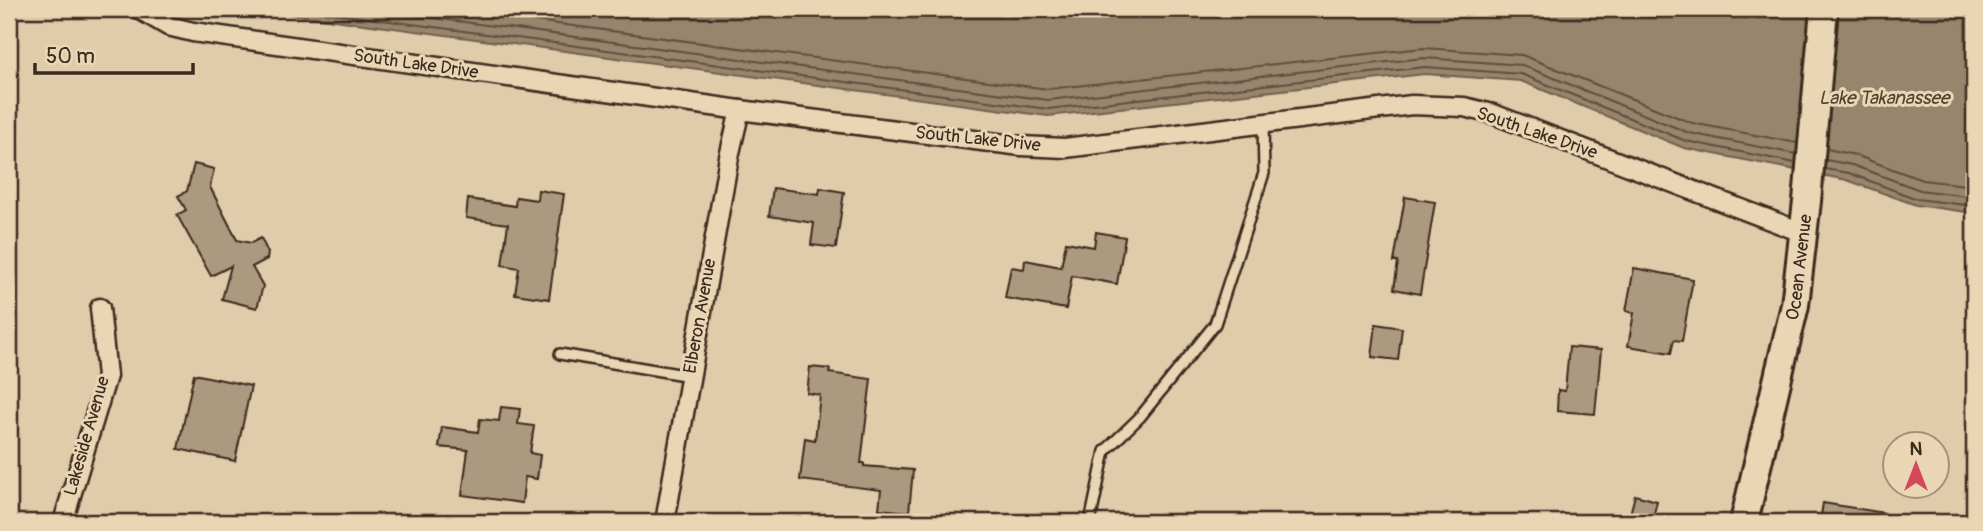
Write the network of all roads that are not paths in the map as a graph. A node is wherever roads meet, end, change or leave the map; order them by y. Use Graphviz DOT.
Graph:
graph roads {
  1 [pos="139,9"];
  2 [pos="1824,9"];
  3 [pos="740,110"];
  4 [pos="1264,124"];
  5 [pos="1804,233"];
  6 [pos="100,308"];
  7 [pos="561,354"];
  8 [pos="690,376"];
  9 [pos="63,522"];
  10 [pos="665,522"];
  11 [pos="1090,522"];
  12 [pos="1744,522"];
  1 -- 3 [label="street, South Lake Drive"];
  2 -- 5 [label="street, Ocean Avenue"];
  3 -- 4 [label="street, South Lake Drive"];
  3 -- 8 [label="street, Elberon Avenue"];
  4 -- 5 [label="street, South Lake Drive"];
  4 -- 11 [label="lane"];
  5 -- 12 [label="street, Ocean Avenue"];
  6 -- 9 [label="street, Lakeside Avenue"];
  7 -- 8 [label="lane"];
  8 -- 10 [label="street, Elberon Avenue"];
}
